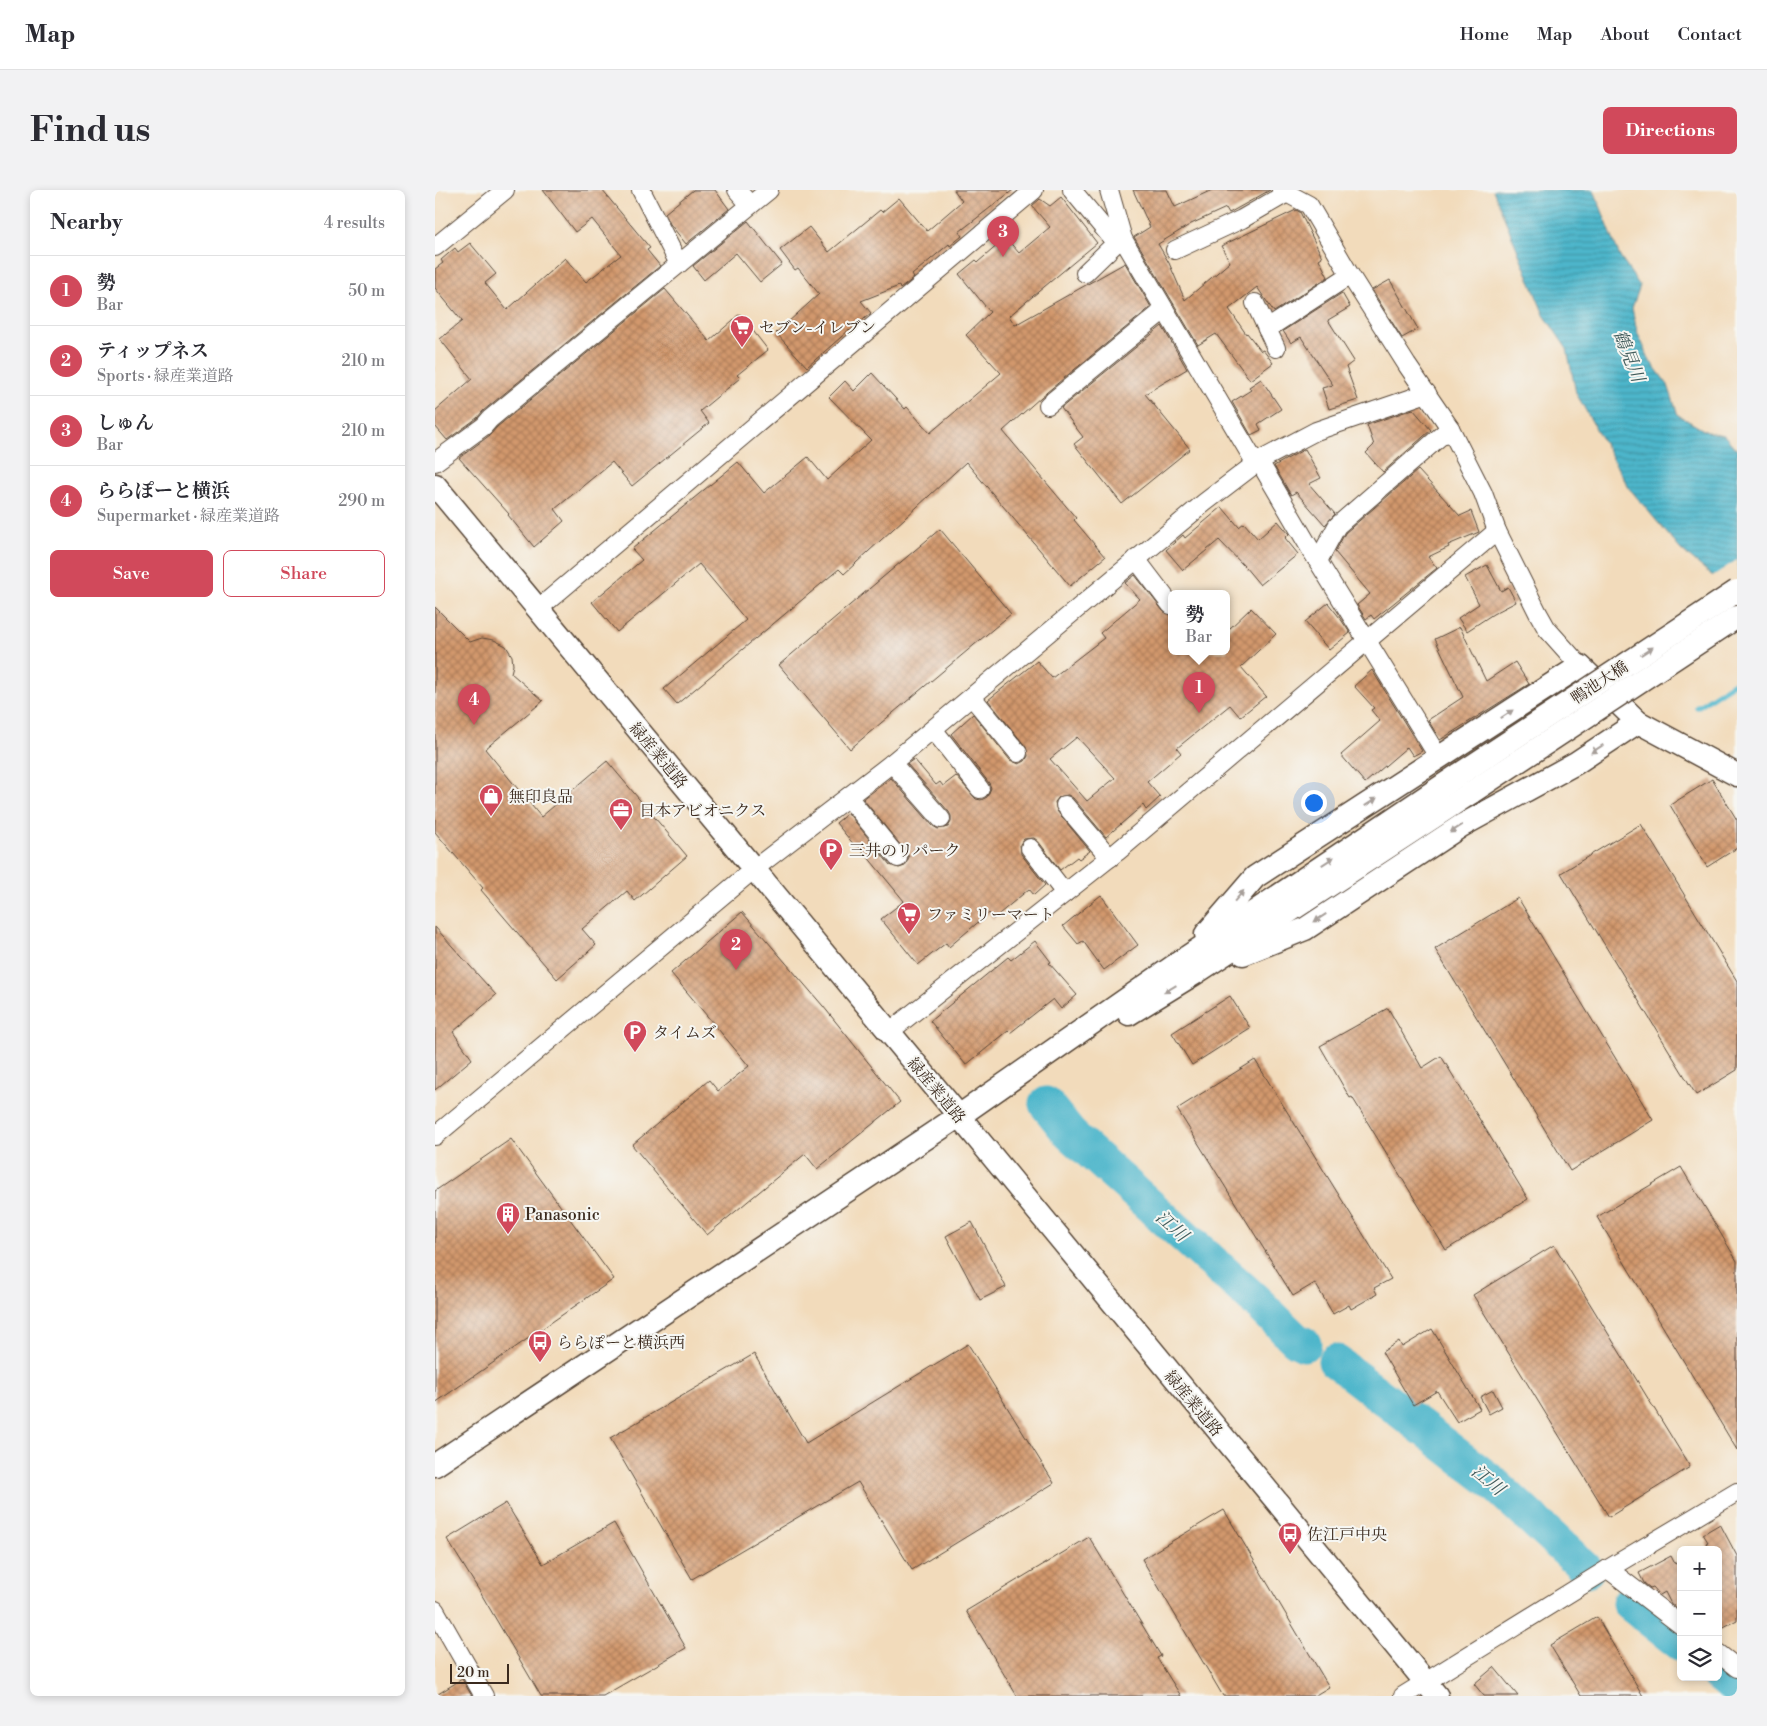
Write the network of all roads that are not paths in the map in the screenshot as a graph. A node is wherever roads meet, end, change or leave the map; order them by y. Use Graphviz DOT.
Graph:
graph roads {
  1 [pos="505,190"];
  2 [pos="641,190"];
  3 [pos="737,190"];
  4 [pos="769,190"];
  5 [pos="1034,190"];
  6 [pos="1073,190"];
  7 [pos="1109,190"];
  8 [pos="1284,192"];
  9 [pos="750,205"];
  10 [pos="1119,241"];
  11 [pos="435,247"];
  12 [pos="1175,250"];
  13 [pos="679,264"];
  14 [pos="1085,273"];
  15 [pos="1350,275"];
  16 [pos="1255,303"];
  17 [pos="1164,310"];
  18 [pos="1267,329"];
  19 [pos="1276,348"];
  20 [pos="1427,393"];
  21 [pos="1048,404"];
  22 [pos="1450,428"];
  23 [pos="435,462"];
  24 [pos="1258,462"];
  25 [pos="435,485"];
  26 [pos="1497,531"];
  27 [pos="1136,559"];
  28 [pos="1318,561"];
  29 [pos="1737,591"];
  30 [pos="1168,601"];
  31 [pos="538,609"];
  32 [pos="1737,617"];
  33 [pos="1368,640"];
  34 [pos="1580,666"];
  35 [pos="972,697"];
  36 [pos="1638,722"];
  37 [pos="933,729"];
  38 [pos="1017,753"];
  39 [pos="1439,758"];
  40 [pos="892,763"];
  41 [pos="1737,774"];
  42 [pos="980,789"];
  43 [pos="848,797"];
  44 [pos="1065,805"];
  45 [pos="941,819"];
  46 [pos="1030,848"];
  47 [pos="897,858"];
  48 [pos="1110,858"];
  49 [pos="754,869"];
  50 [pos="1065,893"];
  51 [pos="1189,966"];
  52 [pos="889,1032"];
  53 [pos="959,1116"];
  54 [pos="435,1136"];
  55 [pos="435,1464"];
  56 [pos="1737,1492"];
  57 [pos="1608,1569"];
  58 [pos="435,1610"];
  59 [pos="1677,1621"];
  60 [pos="1722,1656"];
  61 [pos="1737,1668"];
  62 [pos="1431,1689"];
  63 [pos="484,1696"];
  64 [pos="1403,1696"];
  1 -- 11 [label="street"];
  2 -- 13 [label="street"];
  3 -- 9 [label="street"];
  4 -- 9 [label="street"];
  5 -- 31 [label="street"];
  6 -- 10 [label="street"];
  7 -- 10 [label="street"];
  8 -- 12 [label="street"];
  8 -- 15 [label="street"];
  9 -- 13 [label="street"];
  10 -- 14 [label="street"];
  10 -- 17 [label="street"];
  13 -- 23 [label="street"];
  15 -- 18 [label="street"];
  15 -- 20 [label="street"];
  16 -- 18 [label="street"];
  17 -- 21 [label="street"];
  17 -- 24 [label="street"];
  18 -- 19 [label="street"];
  20 -- 22 [label="street"];
  20 -- 24 [label="street"];
  22 -- 26 [label="street"];
  22 -- 28 [label="street"];
  24 -- 27 [label="street"];
  24 -- 28 [label="street"];
  25 -- 31 [label="street, 緑産業道路"];
  26 -- 33 [label="street"];
  26 -- 34 [label="street"];
  27 -- 30 [label="street"];
  27 -- 35 [label="street"];
  28 -- 33 [label="street"];
  51 -- 29 [label="street, 鴨池大橋, one-way, bridge"];
  31 -- 49 [label="street, 緑産業道路"];
  32 -- 51 [label="street, 鴨池大橋, bridge"];
  33 -- 39 [label="street"];
  33 -- 48 [label="street"];
  34 -- 36 [label="street"];
  39 -- 34 [label="street, one-way"];
  35 -- 37 [label="street"];
  35 -- 38 [label="street"];
  36 -- 41 [label="street"];
  36 -- 51 [label="street, one-way"];
  37 -- 40 [label="street"];
  37 -- 42 [label="street"];
  51 -- 39 [label="street, one-way"];
  40 -- 43 [label="street"];
  40 -- 45 [label="street"];
  43 -- 47 [label="street"];
  43 -- 49 [label="street"];
  44 -- 48 [label="street"];
  46 -- 50 [label="street"];
  48 -- 50 [label="street"];
  49 -- 52 [label="street, 緑産業道路"];
  49 -- 54 [label="street"];
  50 -- 52 [label="street"];
  51 -- 53 [label="street"];
  52 -- 53 [label="street, 緑産業道路"];
  53 -- 55 [label="street"];
  53 -- 62 [label="street, 緑産業道路"];
  56 -- 57 [label="street"];
  57 -- 59 [label="street"];
  57 -- 62 [label="street"];
  58 -- 63 [label="street"];
  60 -- 61 [label="street"];
  62 -- 64 [label="street"];
}
